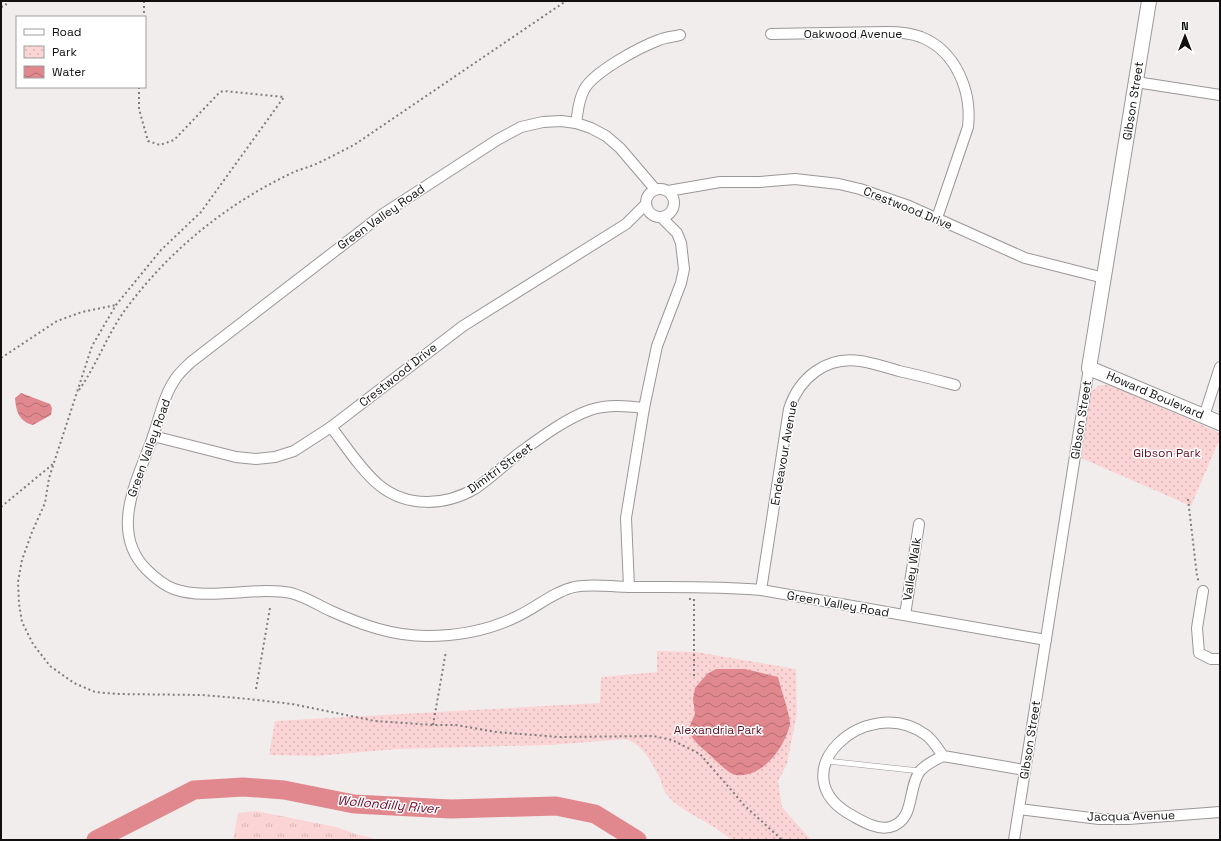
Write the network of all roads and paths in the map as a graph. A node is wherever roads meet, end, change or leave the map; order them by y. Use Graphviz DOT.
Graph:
graph roads {
  1 [pos="8,1"];
  2 [pos="144,1"];
  3 [pos="566,1"];
  4 [pos="1149,1"];
  5 [pos="1,8"];
  6 [pos="144,16"];
  7 [pos="771,34"];
  8 [pos="680,35"];
  9 [pos="1136,82"];
  10 [pos="139,88"];
  11 [pos="1220,95"];
  12 [pos="576,123"];
  13 [pos="703,184"];
  14 [pos="668,191"];
  15 [pos="649,196"];
  16 [pos="673,206"];
  17 [pos="650,214"];
  18 [pos="661,217"];
  19 [pos="937,218"];
  20 [pos="626,224"];
  21 [pos="677,233"];
  22 [pos="1104,278"];
  23 [pos="116,305"];
  24 [pos="1,358"];
  25 [pos="1220,367"];
  26 [pos="1089,368"];
  27 [pos="955,385"];
  28 [pos="77,392"];
  29 [pos="644,408"];
  30 [pos="1204,416"];
  31 [pos="1220,423"];
  32 [pos="331,427"];
  33 [pos="153,436"];
  34 [pos="54,463"];
  35 [pos="1188,499"];
  36 [pos="1,507"];
  37 [pos="919,524"];
  38 [pos="629,587"];
  39 [pos="761,590"];
  40 [pos="1202,591"];
  41 [pos="689,598"];
  42 [pos="270,608"];
  43 [pos="905,615"];
  44 [pos="1046,640"];
  45 [pos="446,651"];
  46 [pos="1220,659"];
  47 [pos="694,676"];
  48 [pos="256,689"];
  49 [pos="433,725"];
  50 [pos="943,756"];
  51 [pos="827,761"];
  52 [pos="1025,770"];
  53 [pos="920,771"];
  54 [pos="1019,809"];
  55 [pos="1220,812"];
  56 [pos="782,840"];
  57 [pos="1014,840"];
  1 -- 5 [label="path"];
  2 -- 6 [label="path"];
  3 -- 28 [label="path"];
  4 -- 9 [label="street, Gibson Street"];
  7 -- 19 [label="street, Oakwood Avenue"];
  8 -- 12 [label="street"];
  9 -- 11 [label="street"];
  9 -- 22 [label="street, Gibson Street"];
  10 -- 23 [label="path"];
  12 -- 15 [label="street, Green Valley Road"];
  12 -- 33 [label="street, Green Valley Road"];
  13 -- 14 [label="street, Crestwood Drive"];
  13 -- 16 [label="street, Crestwood Drive"];
  13 -- 19 [label="street, Crestwood Drive"];
  14 -- 15 [label="street"];
  14 -- 16 [label="street"];
  15 -- 17 [label="street"];
  15 -- 20 [label="street, Crestwood Drive"];
  16 -- 18 [label="street"];
  16 -- 21 [label="street"];
  17 -- 18 [label="street"];
  17 -- 20 [label="street, Crestwood Drive"];
  18 -- 21 [label="street"];
  19 -- 22 [label="street, Crestwood Drive"];
  20 -- 32 [label="street, Crestwood Drive"];
  21 -- 29 [label="street"];
  22 -- 26 [label="street, Gibson Street"];
  23 -- 24 [label="path"];
  23 -- 28 [label="path"];
  25 -- 30 [label="street"];
  26 -- 30 [label="street, Howard Boulevard"];
  26 -- 44 [label="street, Gibson Street"];
  27 -- 39 [label="street, Endeavour Avenue"];
  28 -- 34 [label="path"];
  29 -- 32 [label="street, Dimitri Street"];
  29 -- 38 [label="street"];
  30 -- 31 [label="street, Howard Boulevard"];
  32 -- 33 [label="street, Crestwood Drive"];
  33 -- 38 [label="street, Green Valley Road"];
  34 -- 36 [label="path"];
  34 -- 49 [label="path"];
  35 -- 40 [label="path"];
  37 -- 43 [label="street, Valley Walk"];
  38 -- 39 [label="street, Green Valley Road"];
  39 -- 43 [label="street, Green Valley Road"];
  40 -- 46 [label="street"];
  41 -- 47 [label="path"];
  42 -- 48 [label="path"];
  43 -- 44 [label="street, Green Valley Road"];
  44 -- 52 [label="street, Gibson Street"];
  45 -- 49 [label="path"];
  49 -- 56 [label="path"];
  50 -- 51 [label="street"];
  50 -- 52 [label="street"];
  50 -- 53 [label="street"];
  51 -- 53 [label="lane"];
  51 -- 53 [label="street"];
  52 -- 54 [label="street, Gibson Street"];
  54 -- 55 [label="street, Jacqua Avenue"];
  54 -- 57 [label="street, Gibson Street"];
}
